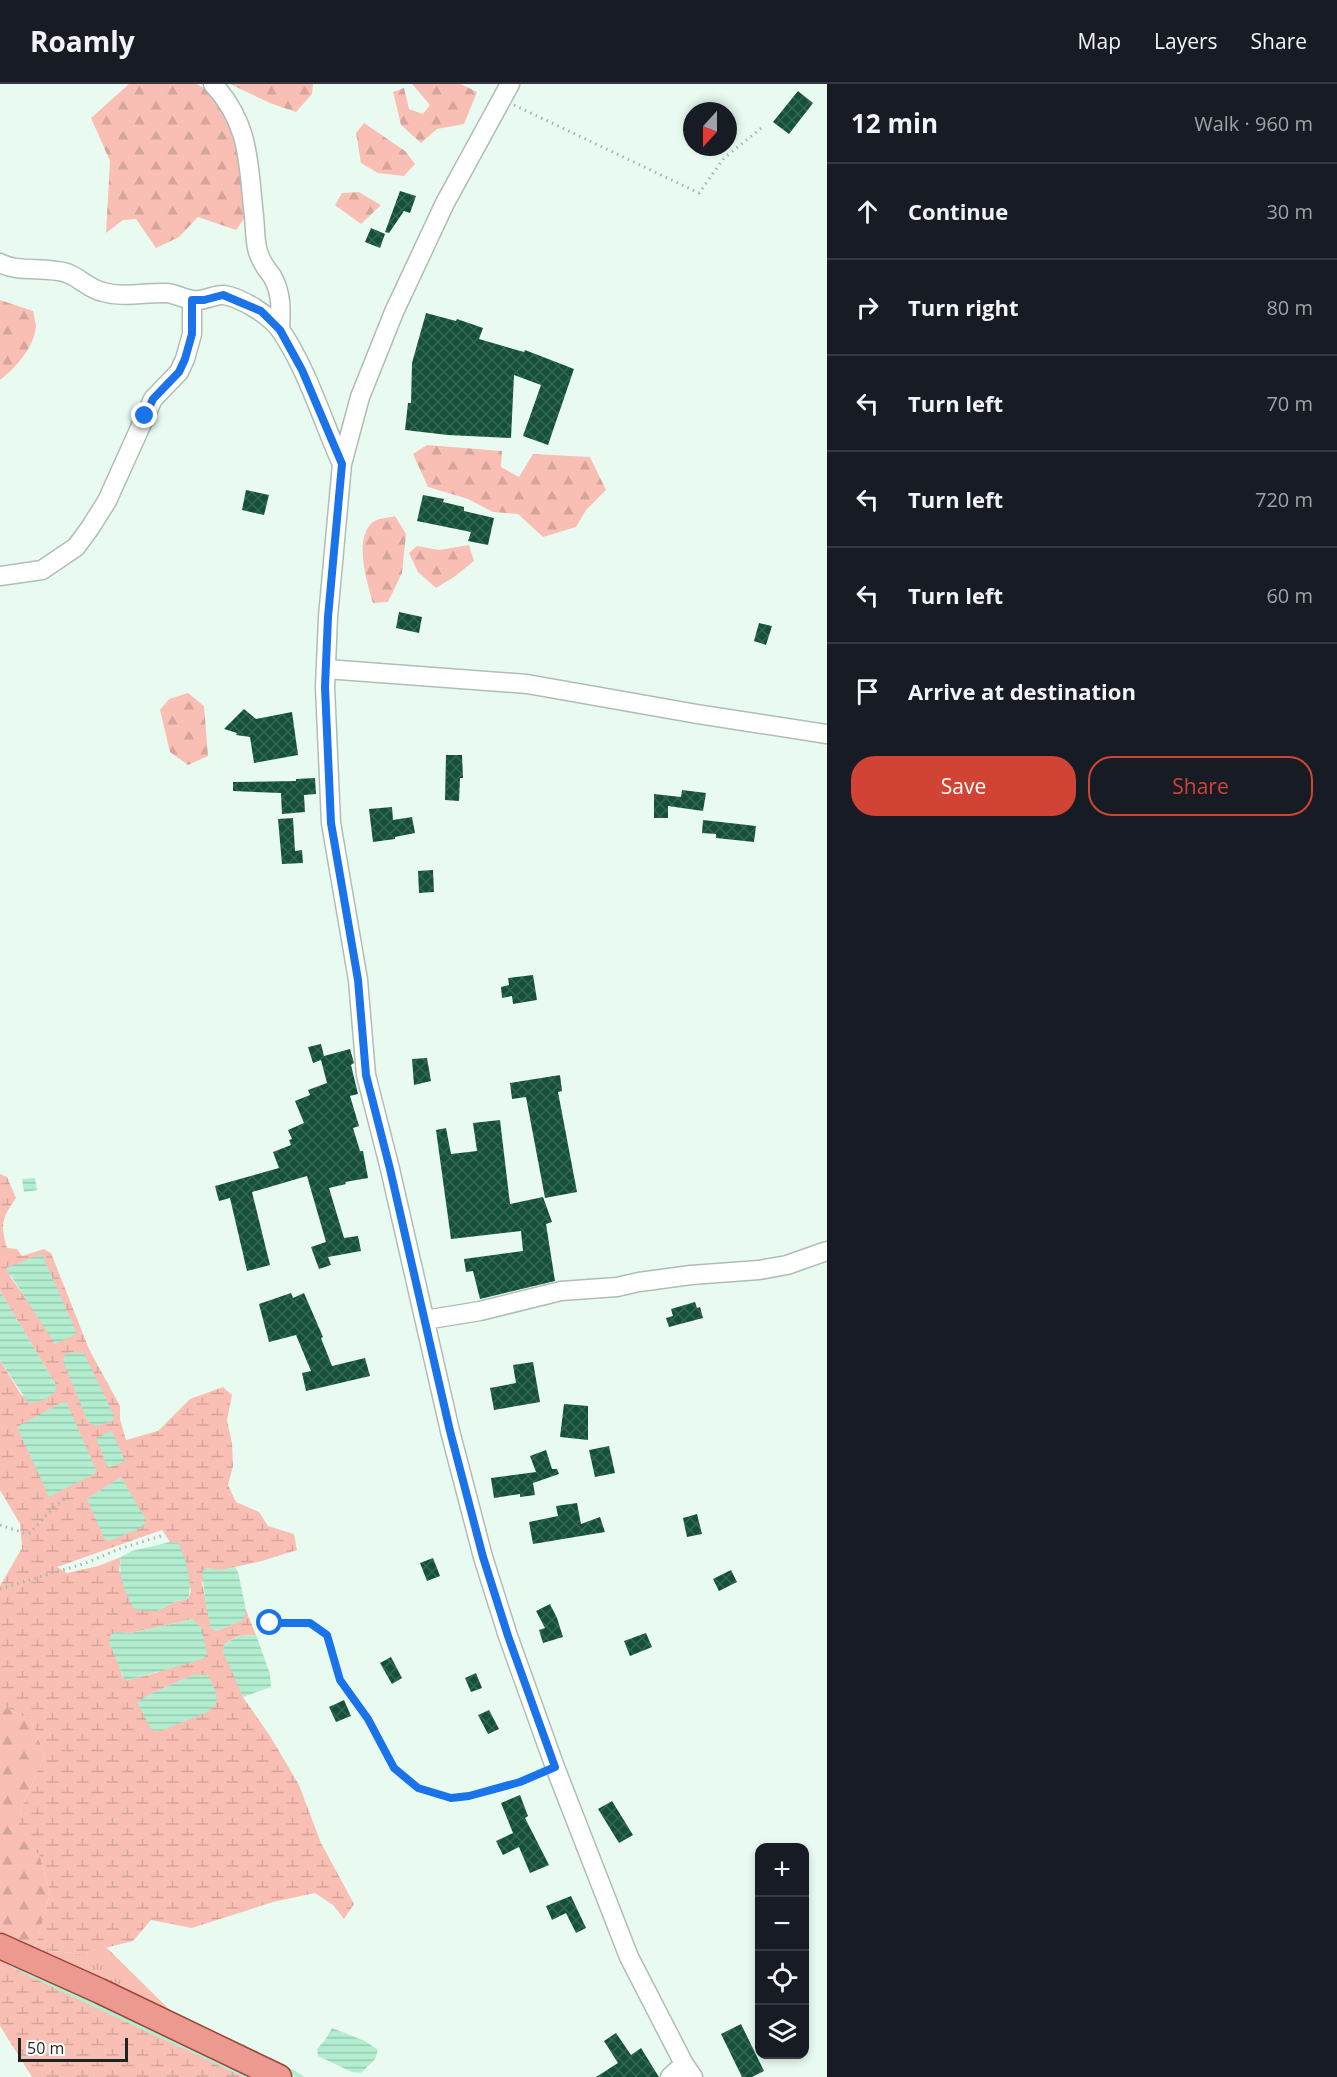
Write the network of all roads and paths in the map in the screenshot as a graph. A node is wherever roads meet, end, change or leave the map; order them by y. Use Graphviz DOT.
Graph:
graph roads {
  1 [pos="213,84"];
  2 [pos="506,91"];
  3 [pos="764,126"];
  4 [pos="0,263"];
  5 [pos="192,300"];
  6 [pos="280,330"];
  7 [pos="342,464"];
  8 [pos="0,576"];
  9 [pos="326,669"];
  10 [pos="827,734"];
  11 [pos="827,1251"];
  12 [pos="425,1320"];
  13 [pos="67,1497"];
  14 [pos="0,1525"];
  15 [pos="161,1536"];
  16 [pos="0,1589"];
  17 [pos="270,1623"];
  18 [pos="555,1767"];
  19 [pos="0,1946"];
  20 [pos="688,2070"];
  21 [pos="279,2077"];
  22 [pos="670,2077"];
  1 -- 6 [label="street"];
  2 -- 3 [label="path"];
  2 -- 7 [label="street"];
  4 -- 5 [label="street"];
  5 -- 6 [label="street"];
  5 -- 8 [label="street"];
  6 -- 7 [label="street"];
  7 -- 9 [label="street"];
  9 -- 10 [label="street"];
  9 -- 12 [label="street"];
  11 -- 12 [label="street"];
  12 -- 18 [label="street"];
  13 -- 14 [label="path"];
  15 -- 16 [label="path"];
  17 -- 18 [label="path"];
  18 -- 20 [label="street"];
  19 -- 21 [label="main road"];
  20 -- 22 [label="street"];
}
